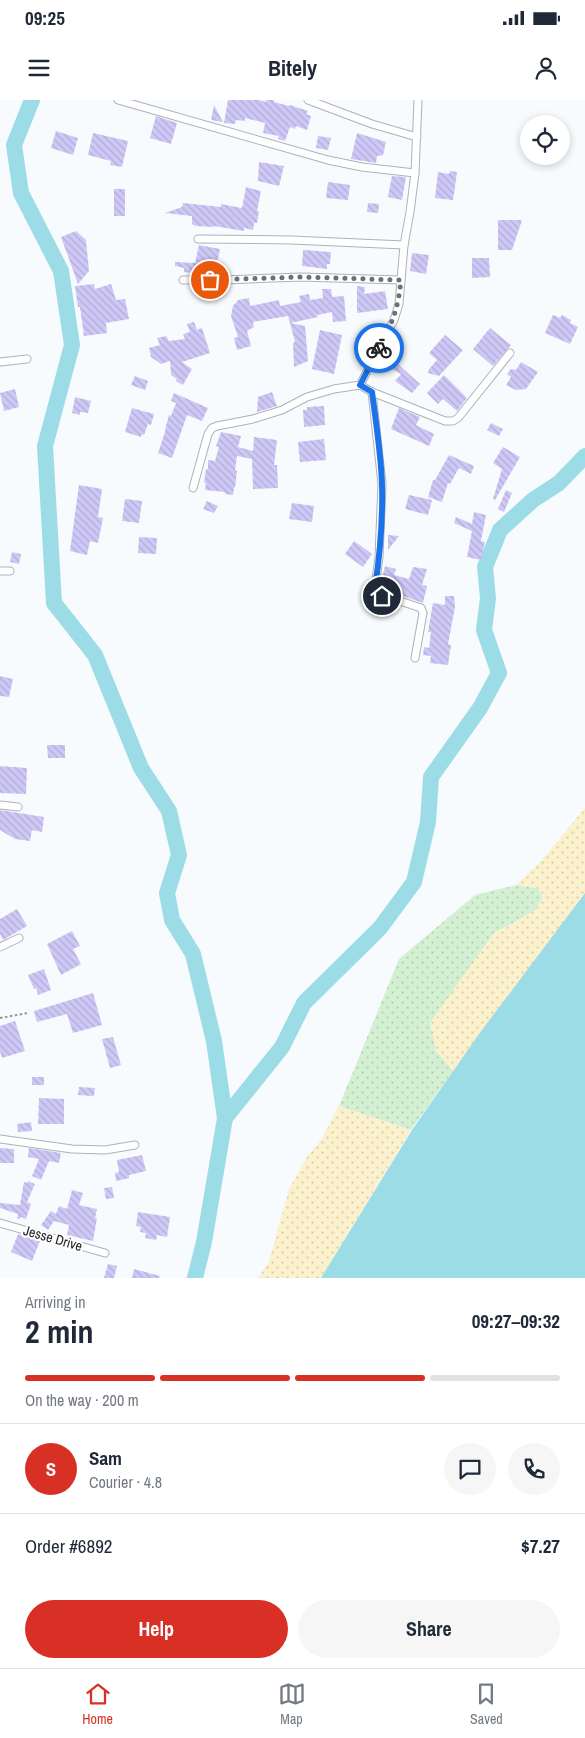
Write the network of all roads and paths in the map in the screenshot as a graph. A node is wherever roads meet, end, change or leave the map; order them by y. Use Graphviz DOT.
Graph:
graph roads {
  1 [pos="118,100"];
  2 [pos="308,100"];
  3 [pos="418,100"];
  4 [pos="417,137"];
  5 [pos="415,173"];
  6 [pos="198,239"];
  7 [pos="404,245"];
  8 [pos="183,280"];
  9 [pos="401,280"];
  10 [pos="510,353"];
  11 [pos="27,359"];
  12 [pos="0,362"];
  13 [pos="360,385"];
  14 [pos="372,392"];
  15 [pos="193,488"];
  16 [pos="0,571"];
  17 [pos="10,571"];
  18 [pos="415,658"];
  19 [pos="0,805"];
  20 [pos="18,807"];
  21 [pos="19,938"];
  22 [pos="0,947"];
  23 [pos="28,1014"];
  24 [pos="0,1018"];
  25 [pos="0,1139"];
  26 [pos="135,1145"];
  27 [pos="0,1223"];
  28 [pos="105,1253"];
  1 -- 5 [label="street"];
  2 -- 4 [label="street"];
  3 -- 4 [label="street"];
  4 -- 5 [label="street"];
  5 -- 7 [label="street"];
  6 -- 7 [label="street"];
  7 -- 9 [label="street"];
  8 -- 9 [label="street"];
  9 -- 13 [label="street"];
  10 -- 14 [label="street"];
  11 -- 12 [label="street"];
  13 -- 14 [label="street"];
  13 -- 15 [label="street"];
  14 -- 18 [label="street"];
  16 -- 17 [label="street"];
  19 -- 20 [label="street"];
  21 -- 22 [label="street"];
  23 -- 24 [label="path"];
  25 -- 26 [label="street"];
  27 -- 28 [label="street, Jesse Drive"];
}
